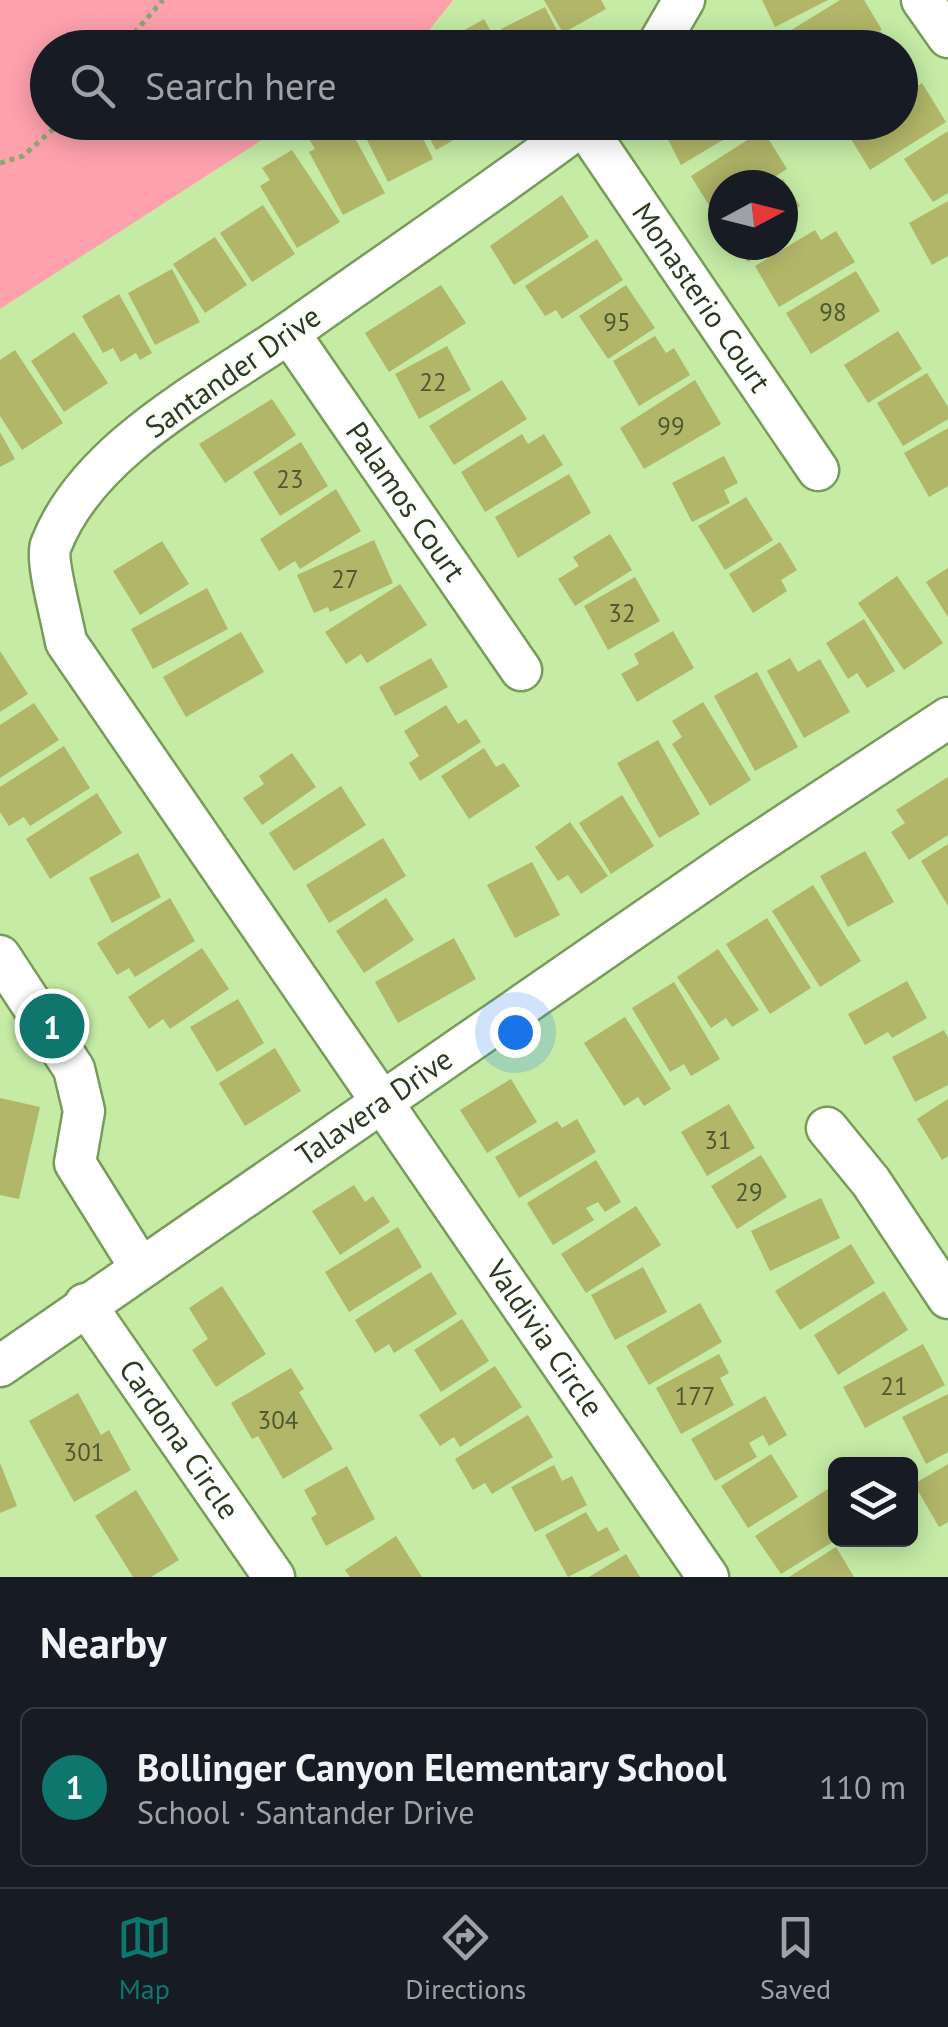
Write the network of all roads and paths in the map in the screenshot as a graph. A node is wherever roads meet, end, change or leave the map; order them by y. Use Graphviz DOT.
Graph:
graph roads {
  1 [pos="163,0"];
  2 [pos="684,0"];
  3 [pos="922,0"];
  4 [pos="136,30"];
  5 [pos="666,30"];
  6 [pos="948,37"];
  7 [pos="41,140"];
  8 [pos="560,140"];
  9 [pos="595,140"];
  10 [pos="0,163"];
  11 [pos="289,333"];
  12 [pos="818,470"];
  13 [pos="521,670"];
  14 [pos="948,718"];
  15 [pos="0,956"];
  16 [pos="383,1100"];
  17 [pos="827,1128"];
  18 [pos="140,1267"];
  19 [pos="948,1298"];
  20 [pos="86,1304"];
  21 [pos="0,1366"];
  22 [pos="274,1577"];
  23 [pos="708,1577"];
  1 -- 4 [label="path"];
  2 -- 5 [label="street"];
  3 -- 6 [label="street"];
  7 -- 10 [label="path"];
  8 -- 11 [label="street, Santander Drive"];
  9 -- 12 [label="street, Monasterio Court"];
  11 -- 13 [label="street, Palamos Court"];
  11 -- 16 [label="street, Santander Drive"];
  14 -- 16 [label="street, Talavera Drive"];
  15 -- 18 [label="street"];
  16 -- 18 [label="street, Talavera Drive"];
  16 -- 23 [label="street, Valdivia Circle"];
  17 -- 19 [label="street"];
  18 -- 20 [label="street, Talavera Drive"];
  20 -- 21 [label="street, Talavera Drive"];
  20 -- 22 [label="street, Cardona Circle"];
}
